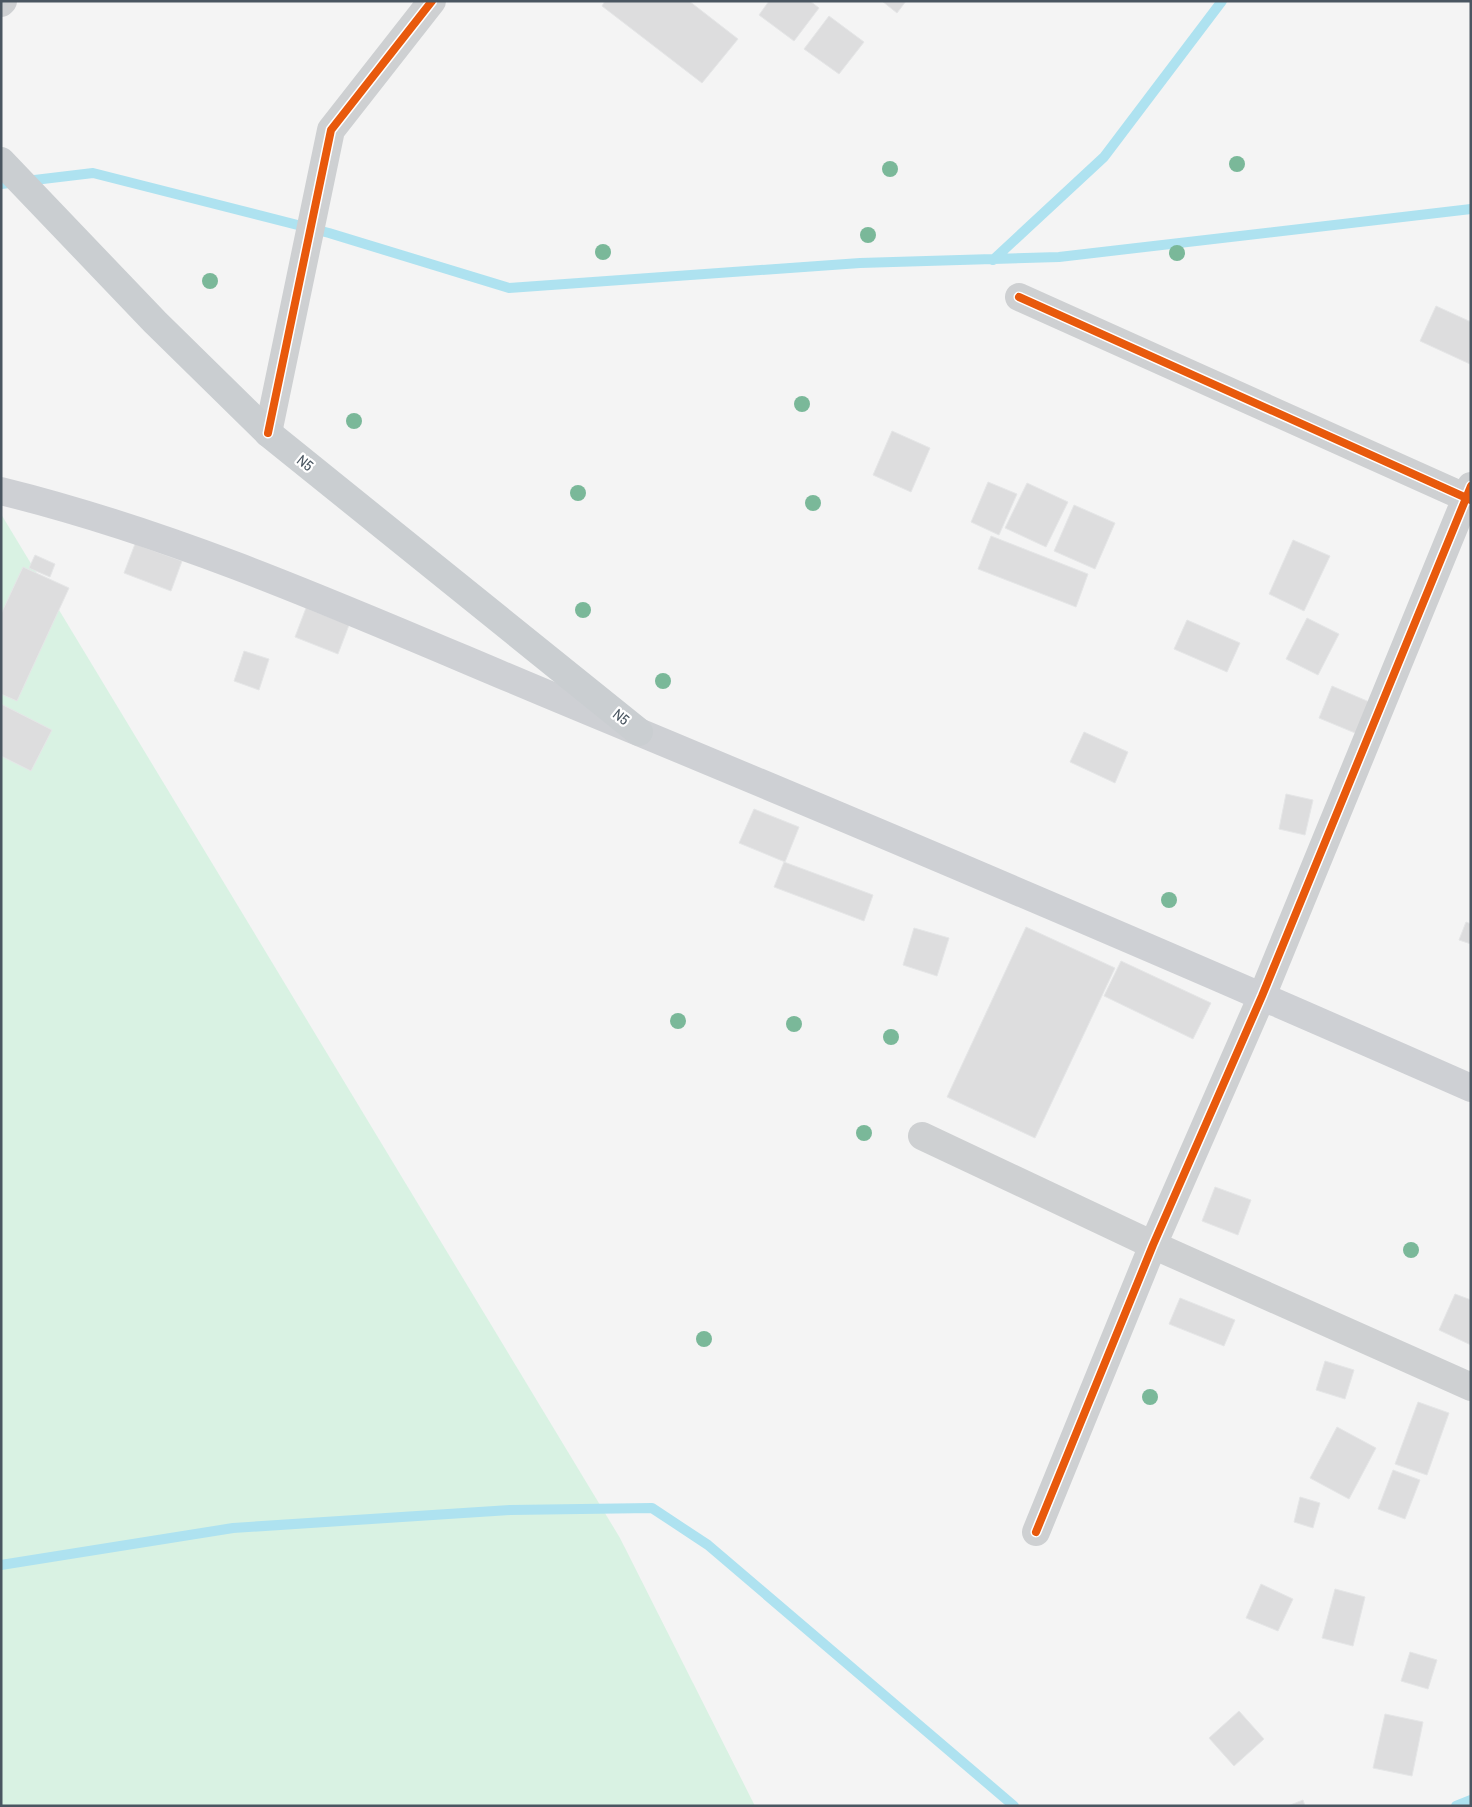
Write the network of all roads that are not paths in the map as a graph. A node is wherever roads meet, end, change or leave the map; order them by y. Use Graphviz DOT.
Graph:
graph roads {
  1 [pos="432,1"];
  2 [pos="2,162"];
  3 [pos="1019,297"];
  4 [pos="268,433"];
  5 [pos="1,490"];
  6 [pos="1469,494"];
  7 [pos="639,732"];
  8 [pos="1262,996"];
  9 [pos="1471,1088"];
  10 [pos="922,1136"];
  11 [pos="1153,1245"];
  12 [pos="1471,1387"];
  13 [pos="1036,1532"];
  1 -- 4 [label="street"];
  2 -- 4 [label="main road, N5"];
  3 -- 6 [label="street"];
  4 -- 7 [label="main road, N5"];
  5 -- 7 [label="main road"];
  6 -- 8 [label="street"];
  7 -- 8 [label="main road"];
  8 -- 9 [label="main road"];
  8 -- 11 [label="street"];
  10 -- 11 [label="street"];
  11 -- 12 [label="street"];
  11 -- 13 [label="street"];
}
